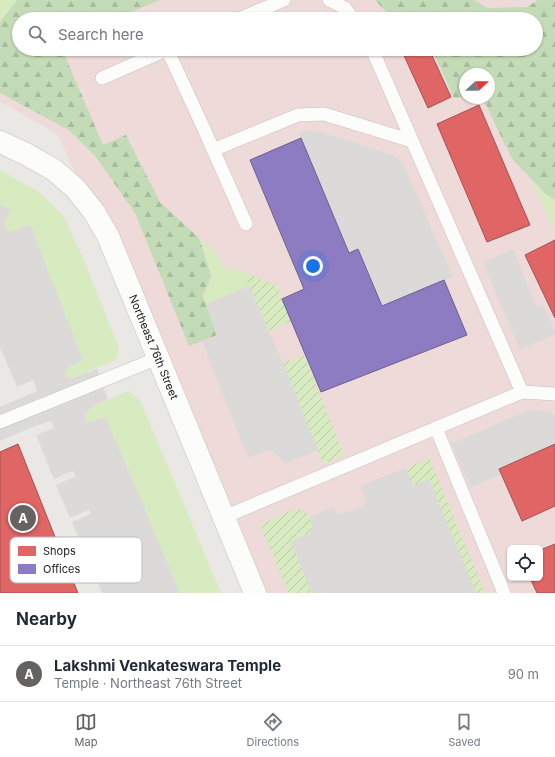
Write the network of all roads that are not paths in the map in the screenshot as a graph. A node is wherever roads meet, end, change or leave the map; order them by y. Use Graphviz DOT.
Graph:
graph roads {
  1 [pos="284,0"];
  2 [pos="329,0"];
  3 [pos="256,12"];
  4 [pos="348,12"];
  5 [pos="152,56"];
  6 [pos="171,56"];
  7 [pos="375,56"];
  8 [pos="102,78"];
  9 [pos="412,141"];
  10 [pos="0,142"];
  11 [pos="213,150"];
  12 [pos="246,224"];
  13 [pos="158,358"];
  14 [pos="522,392"];
  15 [pos="555,394"];
  16 [pos="0,422"];
  17 [pos="436,428"];
  18 [pos="224,517"];
  19 [pos="255,593"];
  20 [pos="504,593"];
  1 -- 3 [label="lane"];
  2 -- 4 [label="lane"];
  5 -- 8 [label="lane"];
  6 -- 11 [label="lane"];
  7 -- 9 [label="lane"];
  9 -- 11 [label="lane"];
  9 -- 14 [label="lane"];
  10 -- 13 [label="street, Northeast 76th Street"];
  11 -- 12 [label="lane"];
  13 -- 16 [label="lane"];
  13 -- 18 [label="street, Northeast 76th Street"];
  14 -- 15 [label="lane"];
  14 -- 17 [label="lane"];
  17 -- 18 [label="lane"];
  17 -- 20 [label="lane"];
  18 -- 19 [label="street, Northeast 76th Street"];
}
